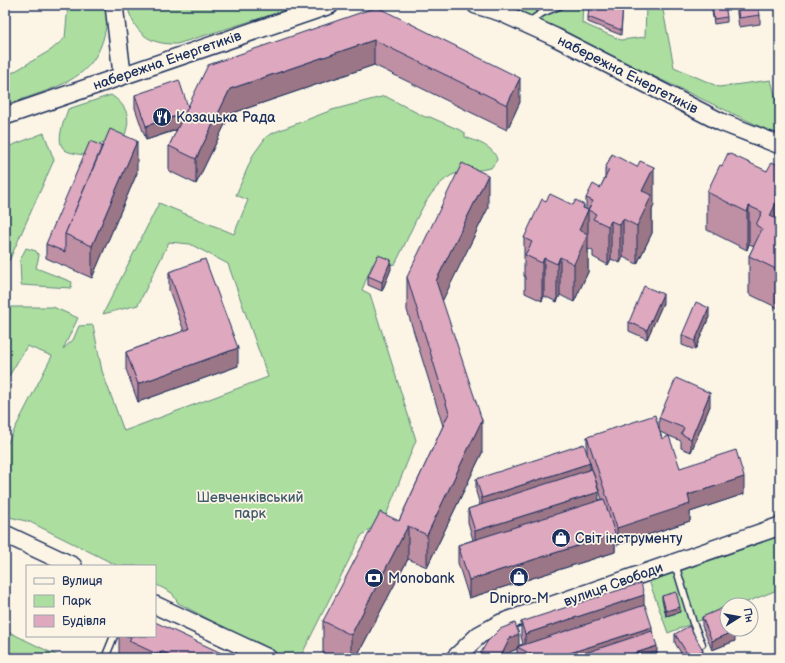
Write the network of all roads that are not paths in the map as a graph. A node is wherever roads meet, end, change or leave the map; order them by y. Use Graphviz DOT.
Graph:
graph roads {
  1 [pos="114,5"];
  2 [pos="330,5"];
  3 [pos="476,5"];
  4 [pos="561,5"];
  5 [pos="527,24"];
  6 [pos="122,74"];
  7 [pos="5,116"];
  8 [pos="780,145"];
  9 [pos="780,526"];
  10 [pos="5,534"];
  11 [pos="674,563"];
  12 [pos="71,565"];
  13 [pos="156,605"];
  14 [pos="114,637"];
  15 [pos="702,644"];
  16 [pos="105,658"];
  17 [pos="268,658"];
  18 [pos="455,658"];
  1 -- 6 [label="street"];
  2 -- 6 [label="street, набережна Енергетиків"];
  3 -- 5 [label="street, набережна Енергетиків"];
  4 -- 5 [label="lane"];
  5 -- 8 [label="street, набережна Енергетиків"];
  6 -- 7 [label="street, набережна Енергетиків"];
  9 -- 11 [label="street, вулиця Свободи"];
  10 -- 12 [label="street"];
  11 -- 15 [label="lane"];
  11 -- 18 [label="street, вулиця Свободи"];
  13 -- 17 [label="street"];
  14 -- 16 [label="lane"];
}
